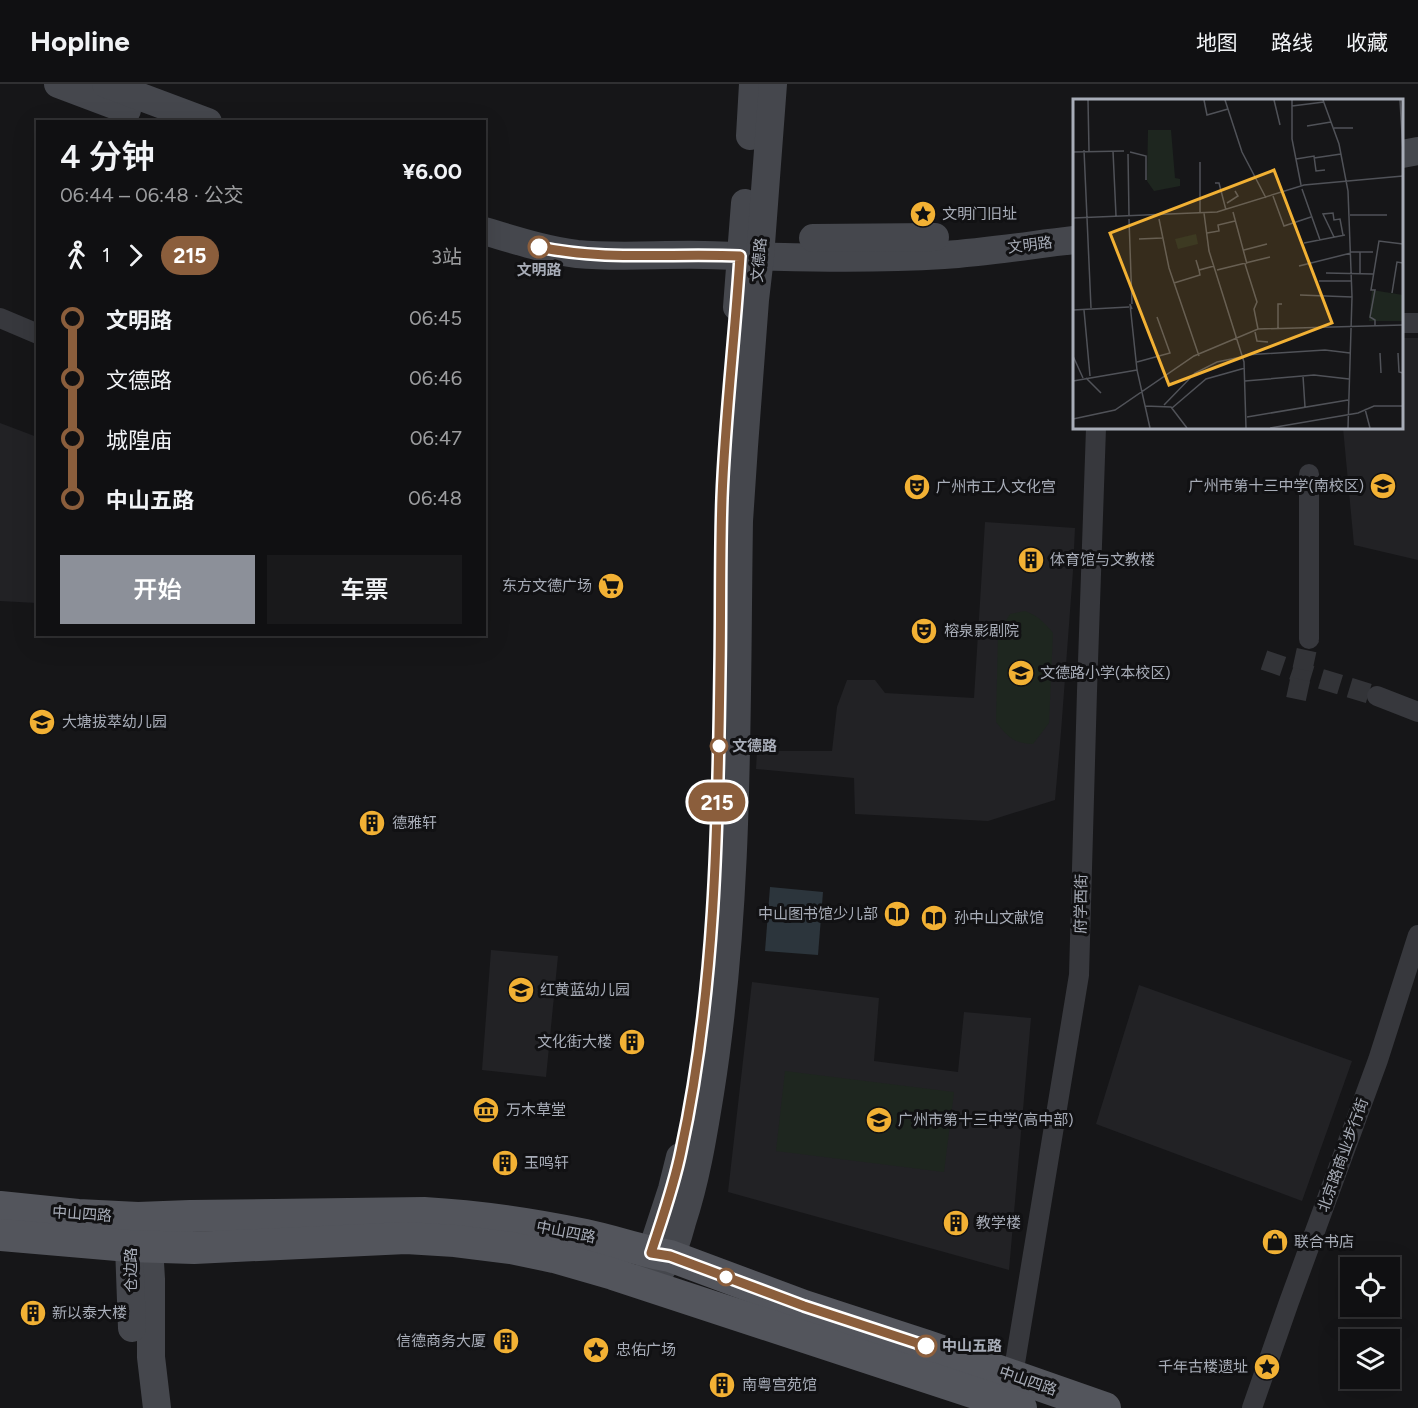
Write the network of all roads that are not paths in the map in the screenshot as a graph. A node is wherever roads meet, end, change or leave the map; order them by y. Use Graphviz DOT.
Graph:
graph roads {
  1 [pos="58,84"];
  2 [pos="106,84"];
  3 [pos="753,84"];
  4 [pos="773,84"];
  5 [pos="154,120"];
  6 [pos="203,120"];
  7 [pos="1418,151"];
  8 [pos="1403,154"];
  9 [pos="1418,170"];
  10 [pos="1403,173"];
  11 [pos="486,215"];
  12 [pos="1073,223"];
  13 [pos="486,232"];
  14 [pos="1073,240"];
  15 [pos="751,247"];
  16 [pos="0,318"];
  17 [pos="36,333"];
  18 [pos="1096,429"];
  19 [pos="1309,474"];
  20 [pos="1309,639"];
  21 [pos="1377,696"];
  22 [pos="1418,712"];
  23 [pos="1418,936"];
  24 [pos="0,1207"];
  25 [pos="0,1235"];
  26 [pos="139,1237"];
  27 [pos="660,1255"];
  28 [pos="649,1285"];
  29 [pos="1012,1375"];
  30 [pos="138,1408"];
  31 [pos="157,1408"];
  32 [pos="1021,1408"];
  33 [pos="1105,1408"];
  34 [pos="1252,1408"];
  1 -- 5 [label="main road"];
  2 -- 6 [label="main road"];
  3 -- 15 [label="main road, 文德路"];
  4 -- 15 [label="main road, 文德路"];
  7 -- 8 [label="main road"];
  9 -- 10 [label="main road"];
  11 -- 15 [label="main road, 文明路"];
  12 -- 15 [label="main road, 文明路"];
  13 -- 15 [label="main road, 文明路"];
  14 -- 15 [label="main road, 文明路"];
  15 -- 27 [label="main road, 文德路"];
  16 -- 17 [label="street"];
  18 -- 29 [label="street, 府学西街"];
  19 -- 20 [label="street"];
  21 -- 22 [label="street"];
  23 -- 34 [label="street, 北京路商业步行街"];
  24 -- 26 [label="main road, 中山四路"];
  25 -- 26 [label="main road, 中山四路"];
  26 -- 27 [label="main road, 中山四路"];
  26 -- 28 [label="main road, 中山四路"];
  26 -- 30 [label="main road, 仓边路"];
  26 -- 31 [label="main road, 仓边路"];
  27 -- 28 [label="main road, 文德路"];
  27 -- 29 [label="main road, 中山四路"];
  28 -- 32 [label="main road, 中山四路"];
  29 -- 33 [label="main road, 中山四路"];
}
